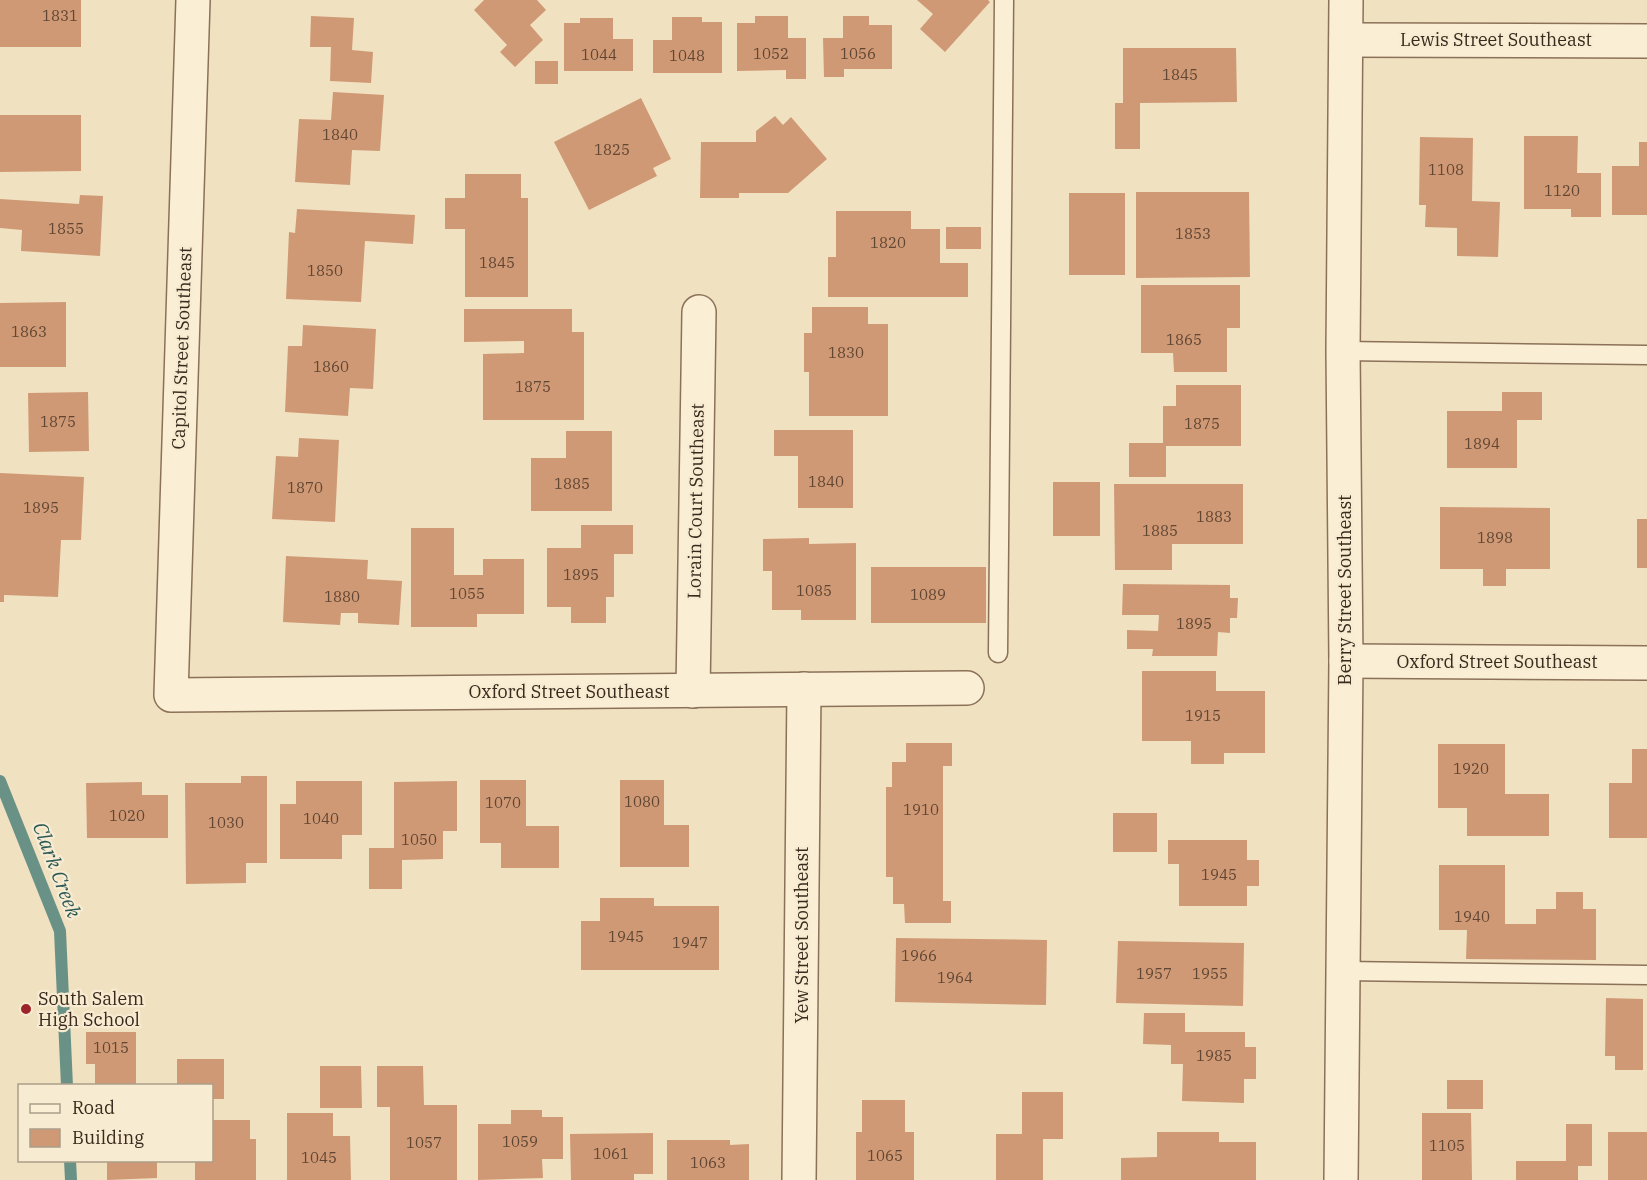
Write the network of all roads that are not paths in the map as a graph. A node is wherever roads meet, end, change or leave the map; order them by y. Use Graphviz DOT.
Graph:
graph roads {
  1 [pos="193,0"];
  2 [pos="1004,0"];
  3 [pos="1346,0"];
  4 [pos="1346,40"];
  5 [pos="1647,41"];
  6 [pos="699,312"];
  7 [pos="1343,351"];
  8 [pos="1647,355"];
  9 [pos="998,653"];
  10 [pos="1346,661"];
  11 [pos="1647,663"];
  12 [pos="967,688"];
  13 [pos="804,689"];
  14 [pos="693,691"];
  15 [pos="171,695"];
  16 [pos="1344,971"];
  17 [pos="1647,975"];
  18 [pos="800,1180"];
  19 [pos="1341,1180"];
  1 -- 15 [label="street, Capitol Street Southeast"];
  2 -- 9 [label="lane"];
  3 -- 4 [label="street, Berry Street Southeast"];
  4 -- 5 [label="street, Lewis Street Southeast"];
  4 -- 7 [label="street, Berry Street Southeast"];
  6 -- 14 [label="street, Lorain Court Southeast"];
  7 -- 8 [label="lane"];
  7 -- 10 [label="street, Berry Street Southeast"];
  10 -- 11 [label="street, Oxford Street Southeast"];
  10 -- 16 [label="street, Berry Street Southeast"];
  12 -- 13 [label="street, Oxford Street Southeast"];
  13 -- 14 [label="street, Oxford Street Southeast"];
  13 -- 18 [label="street, Yew Street Southeast"];
  14 -- 15 [label="street, Oxford Street Southeast"];
  16 -- 17 [label="lane"];
  16 -- 19 [label="street, Berry Street Southeast"];
}
